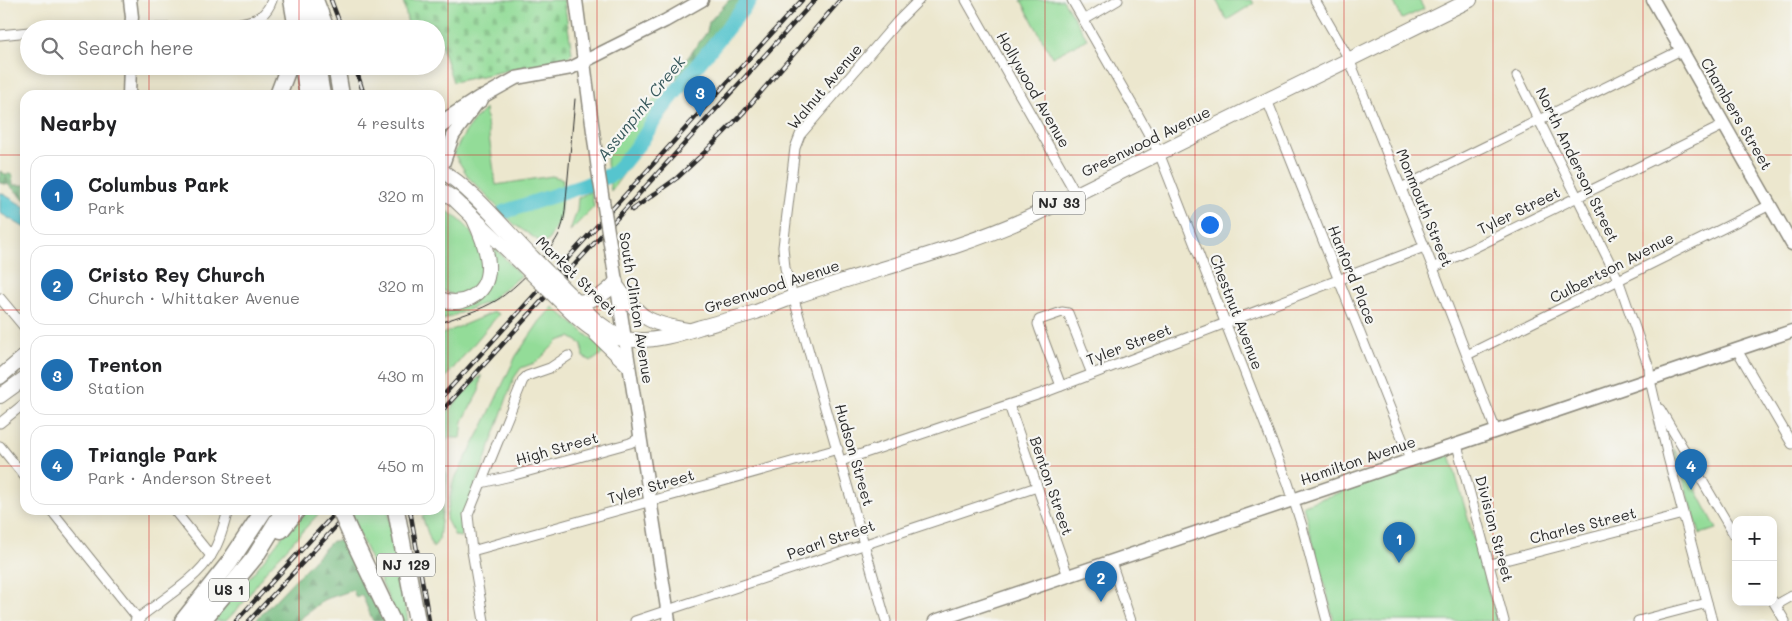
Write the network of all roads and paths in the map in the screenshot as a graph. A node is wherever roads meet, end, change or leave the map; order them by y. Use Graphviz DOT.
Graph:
graph roads {
  1 [pos="130,0"];
  2 [pos="306,0"];
  3 [pos="315,0"];
  4 [pos="576,0"];
  5 [pos="702,0"];
  6 [pos="919,0"];
  7 [pos="966,0"];
  8 [pos="1072,0"];
  9 [pos="1118,0"];
  10 [pos="1315,0"];
  11 [pos="1470,0"];
  12 [pos="1652,0"];
  13 [pos="271,2"];
  14 [pos="132,20"];
  15 [pos="248,20"];
  16 [pos="309,20"];
  17 [pos="323,20"];
  18 [pos="1084,20"];
  19 [pos="20,33"];
  20 [pos="0,35"];
  21 [pos="1681,50"];
  22 [pos="1349,59"];
  23 [pos="584,62"];
  24 [pos="130,75"];
  25 [pos="286,75"];
  26 [pos="319,75"];
  27 [pos="338,75"];
  28 [pos="1517,76"];
  29 [pos="129,90"];
  30 [pos="280,90"];
  31 [pos="321,90"];
  32 [pos="340,90"];
  33 [pos="480,99"];
  34 [pos="1267,100"];
  35 [pos="1540,120"];
  36 [pos="445,122"];
  37 [pos="1724,125"];
  38 [pos="1158,153"];
  39 [pos="445,158"];
  40 [pos="445,174"];
  41 [pos="1401,188"];
  42 [pos="445,193"];
  43 [pos="1076,194"];
  44 [pos="1577,197"];
  45 [pos="1770,206"];
  46 [pos="473,217"];
  47 [pos="1792,244"];
  48 [pos="1424,246"];
  49 [pos="527,260"];
  50 [pos="1433,268"];
  51 [pos="1339,279"];
  52 [pos="1618,279"];
  53 [pos="616,283"];
  54 [pos="794,297"];
  55 [pos="0,298"];
  56 [pos="445,300"];
  57 [pos="569,300"];
  58 [pos="20,322"];
  59 [pos="1226,322"];
  60 [pos="592,330"];
  61 [pos="690,330"];
  62 [pos="1792,331"];
  63 [pos="625,339"];
  64 [pos="1737,350"];
  65 [pos="1467,355"];
  66 [pos="568,356"];
  67 [pos="20,360"];
  68 [pos="628,365"];
  69 [pos="1092,374"];
  70 [pos="0,377"];
  71 [pos="1650,380"];
  72 [pos="20,382"];
  73 [pos="1061,386"];
  74 [pos="20,387"];
  75 [pos="0,396"];
  76 [pos="0,401"];
  77 [pos="1656,402"];
  78 [pos="1009,405"];
  79 [pos="20,407"];
  80 [pos="0,423"];
  81 [pos="1496,431"];
  82 [pos="640,438"];
  83 [pos="1792,444"];
  84 [pos="1457,445"];
  85 [pos="0,446"];
  86 [pos="838,449"];
  87 [pos="1411,460"];
  88 [pos="841,461"];
  89 [pos="20,471"];
  90 [pos="481,483"];
  91 [pos="1037,487"];
  92 [pos="1294,500"];
  93 [pos="650,502"];
  94 [pos="1683,514"];
  95 [pos="55,515"];
  96 [pos="178,515"];
  97 [pos="226,515"];
  98 [pos="260,515"];
  99 [pos="281,515"];
  100 [pos="293,515"];
  101 [pos="342,515"];
  102 [pos="397,515"];
  103 [pos="1732,531"];
  104 [pos="865,544"];
  105 [pos="472,551"];
  106 [pos="211,556"];
  107 [pos="255,557"];
  108 [pos="1111,562"];
  109 [pos="1490,564"];
  110 [pos="1068,576"];
  111 [pos="1792,596"];
  112 [pos="1777,602"];
  113 [pos="1707,603"];
  114 [pos="1777,606"];
  115 [pos="668,616"];
  116 [pos="138,620"];
  117 [pos="183,621"];
  118 [pos="202,621"];
  119 [pos="392,621"];
  120 [pos="417,621"];
  121 [pos="484,621"];
  122 [pos="635,621"];
  123 [pos="886,621"];
  124 [pos="935,621"];
  125 [pos="1131,621"];
  126 [pos="1327,621"];
  127 [pos="1504,621"];
  128 [pos="1638,621"];
  129 [pos="1712,621"];
  130 [pos="1785,621"];
  1 -- 14 [label="street"];
  2 -- 16 [label="highway"];
  3 -- 17 [label="highway"];
  4 -- 23 [label="street, South Clinton Avenue"];
  5 -- 23 [label="street"];
  6 -- 54 [label="street, Walnut Avenue"];
  7 -- 43 [label="street, Hollywood Avenue"];
  8 -- 18 [label="street, Chestnut Avenue"];
  9 -- 18 [label="street"];
  10 -- 22 [label="street, Monmouth Street"];
  11 -- 22 [label="main road, Greenwood Avenue / NJ 33"];
  12 -- 21 [label="street, Chambers Street"];
  13 -- 15 [label="street"];
  18 -- 38 [label="street, Chestnut Avenue"];
  19 -- 20 [label="street"];
  21 -- 35 [label="street"];
  21 -- 37 [label="street, Chambers Street"];
  22 -- 34 [label="main road, Greenwood Avenue / NJ 33"];
  22 -- 41 [label="street, Monmouth Street"];
  23 -- 33 [label="street"];
  23 -- 53 [label="street, South Clinton Avenue, bridge"];
  24 -- 29 [label="street"];
  25 -- 30 [label="highway"];
  26 -- 31 [label="highway"];
  27 -- 32 [label="highway"];
  28 -- 35 [label="street, North Anderson Street"];
  33 -- 36 [label="highway"];
  33 -- 39 [label="street"];
  34 -- 38 [label="main road, Greenwood Avenue / NJ 33"];
  34 -- 51 [label="street, Hanford Place"];
  35 -- 41 [label="street"];
  35 -- 44 [label="street, North Anderson Street"];
  37 -- 44 [label="street, Tyler Street"];
  37 -- 45 [label="street, Chambers Street"];
  38 -- 43 [label="main road, Greenwood Avenue / NJ 33"];
  38 -- 59 [label="street, Chestnut Avenue"];
  40 -- 49 [label="main road, Market Street / NJ 33"];
  41 -- 48 [label="street, Monmouth Street"];
  42 -- 46 [label="main road, Market Street / NJ 33"];
  43 -- 54 [label="main road, Greenwood Avenue / NJ 33"];
  44 -- 50 [label="street, Tyler Street"];
  44 -- 52 [label="street, North Anderson Street"];
  45 -- 47 [label="street, Chambers Street"];
  45 -- 52 [label="street, Culbertson Avenue"];
  46 -- 49 [label="main road, Market Street / NJ 33"];
  46 -- 56 [label="main road"];
  48 -- 50 [label="street, Monmouth Street"];
  48 -- 51 [label="street, Tyler Street"];
  49 -- 57 [label="main road, Market Street / NJ 33, bridge"];
  50 -- 65 [label="street, Monmouth Street"];
  51 -- 59 [label="street, Tyler Street"];
  51 -- 87 [label="street, Hanford Place"];
  52 -- 65 [label="street, Culbertson Avenue"];
  52 -- 71 [label="street, North Anderson Street"];
  53 -- 57 [label="main road"];
  53 -- 61 [label="main road"];
  53 -- 63 [label="street, South Clinton Avenue"];
  54 -- 61 [label="main road, Greenwood Avenue / NJ 33"];
  54 -- 86 [label="street, Hudson Street"];
  55 -- 58 [label="street"];
  57 -- 60 [label="main road, Market Street / NJ 33"];
  57 -- 63 [label="main road, Market Street / NJ 33"];
  59 -- 69 [label="street, Tyler Street"];
  59 -- 92 [label="street, Chestnut Avenue"];
  60 -- 63 [label="main road, Market Street / NJ 33"];
  60 -- 68 [label="main road"];
  61 -- 63 [label="main road, Greenwood Avenue / NJ 33"];
  62 -- 64 [label="street, Hamilton Avenue"];
  63 -- 68 [label="street, South Clinton Avenue"];
  64 -- 71 [label="street, Hamilton Avenue"];
  64 -- 83 [label="street"];
  65 -- 81 [label="street, Monmouth Street"];
  66 -- 90 [label="street"];
  67 -- 70 [label="main road"];
  68 -- 82 [label="street, South Clinton Avenue"];
  69 -- 73 [label="street, Tyler Street"];
  69 -- 73 [label="street"];
  71 -- 77 [label="street, North Anderson Street"];
  71 -- 81 [label="street, Hamilton Avenue"];
  72 -- 75 [label="main road"];
  73 -- 78 [label="street, Tyler Street"];
  74 -- 76 [label="street"];
  77 -- 94 [label="street"];
  77 -- 103 [label="street"];
  78 -- 88 [label="street, Tyler Street"];
  78 -- 91 [label="street, Benton Street"];
  79 -- 80 [label="street"];
  81 -- 84 [label="street, Hamilton Avenue"];
  82 -- 90 [label="street, High Street"];
  82 -- 93 [label="street, South Clinton Avenue"];
  84 -- 87 [label="street, Hamilton Avenue"];
  84 -- 109 [label="street, Division Street"];
  85 -- 89 [label="street"];
  86 -- 88 [label="street, Hudson Street"];
  86 -- 93 [label="street, Tyler Street"];
  87 -- 92 [label="street, Hamilton Avenue"];
  88 -- 104 [label="street, Hudson Street"];
  90 -- 105 [label="street"];
  91 -- 104 [label="street, Pearl Street"];
  91 -- 110 [label="street, Benton Street"];
  92 -- 108 [label="street, Hamilton Avenue"];
  92 -- 126 [label="street, Chestnut Avenue"];
  93 -- 105 [label="street, Tyler Street"];
  93 -- 115 [label="street, South Clinton Avenue"];
  94 -- 109 [label="street, Charles Street"];
  94 -- 113 [label="street"];
  95 -- 116 [label="street"];
  96 -- 106 [label="street"];
  97 -- 106 [label="street"];
  98 -- 117 [label="highway, US 1"];
  99 -- 107 [label="highway, US 1"];
  100 -- 107 [label="highway"];
  101 -- 119 [label="highway, NJ 129, bridge"];
  102 -- 120 [label="highway, NJ 129"];
  104 -- 115 [label="street, Pearl Street"];
  104 -- 123 [label="street, Hudson Street"];
  105 -- 121 [label="street"];
  106 -- 116 [label="street"];
  107 -- 118 [label="highway, US 1"];
  108 -- 110 [label="street, Hamilton Avenue"];
  108 -- 125 [label="street"];
  109 -- 127 [label="street, Division Street"];
  110 -- 124 [label="street, Hamilton Avenue"];
  111 -- 112 [label="street"];
  113 -- 128 [label="street"];
  113 -- 129 [label="street"];
  114 -- 130 [label="street"];
  115 -- 122 [label="street, Pearl Street"];
}
